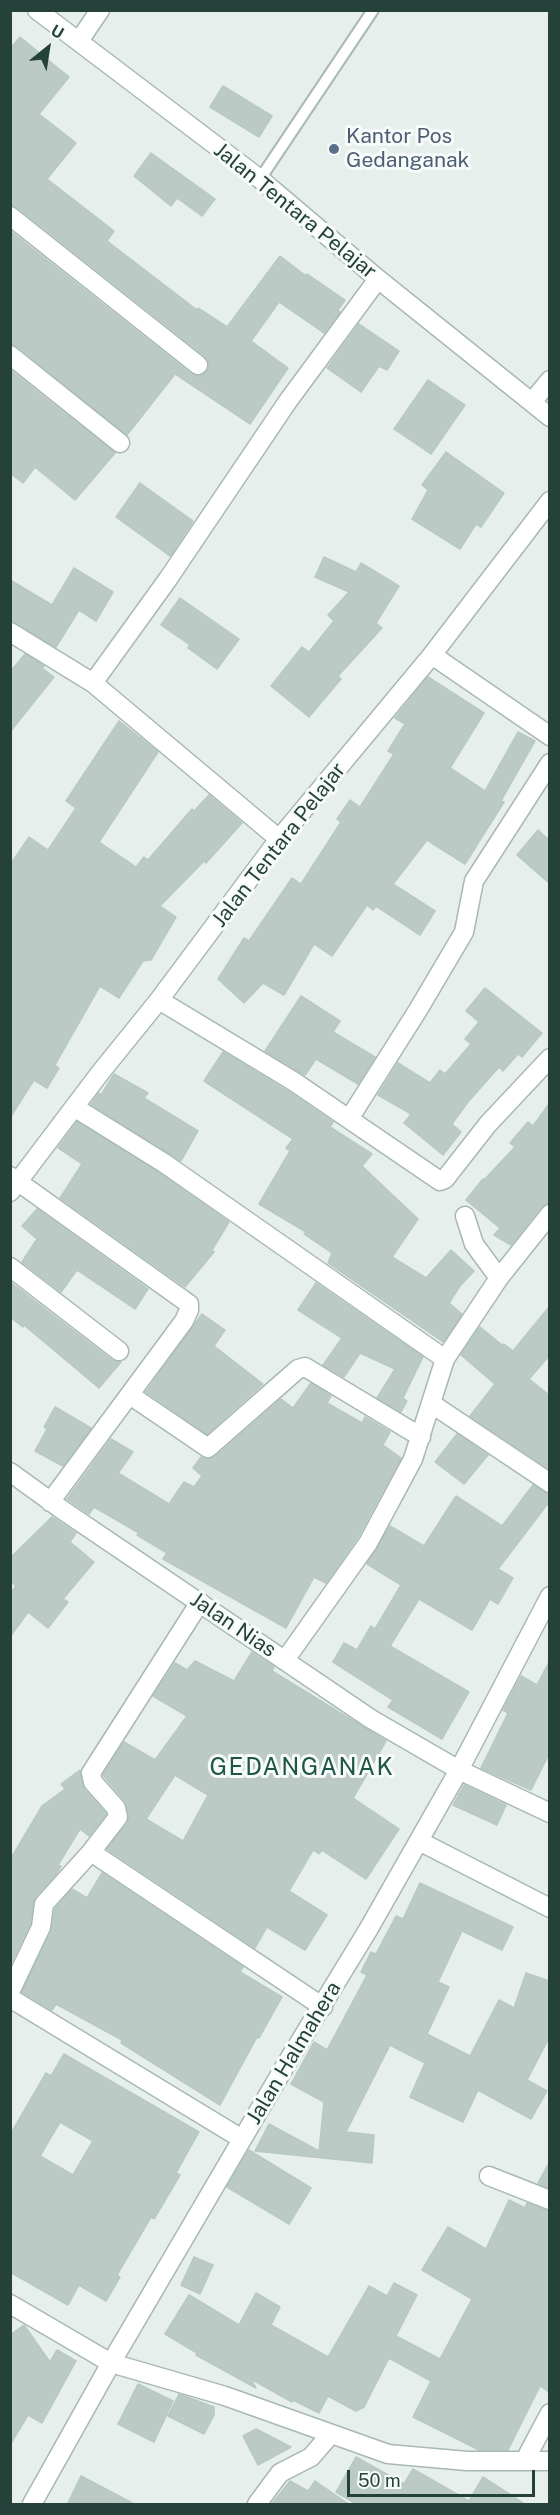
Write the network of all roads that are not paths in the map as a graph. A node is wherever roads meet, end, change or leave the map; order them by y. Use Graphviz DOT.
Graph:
graph roads {
  1 [pos="37,10"];
  2 [pos="100,10"];
  3 [pos="373,10"];
  4 [pos="79,41"];
  5 [pos="260,179"];
  6 [pos="10,216"];
  7 [pos="378,279"];
  8 [pos="10,355"];
  9 [pos="198,365"];
  10 [pos="549,380"];
  11 [pos="532,402"];
  12 [pos="549,417"];
  13 [pos="120,443"];
  14 [pos="549,501"];
  15 [pos="13,640"];
  16 [pos="432,655"];
  17 [pos="93,682"];
  18 [pos="549,736"];
  19 [pos="549,763"];
  20 [pos="279,839"];
  21 [pos="159,1000"];
  22 [pos="549,1058"];
  23 [pos="74,1107"];
  24 [pos="348,1119"];
  25 [pos="13,1183"];
  26 [pos="549,1214"];
  27 [pos="465,1216"];
  28 [pos="10,1267"];
  29 [pos="499,1278"];
  30 [pos="120,1351"];
  31 [pos="445,1359"];
  32 [pos="130,1395"];
  33 [pos="432,1404"];
  34 [pos="421,1437"];
  35 [pos="10,1472"];
  36 [pos="549,1483"];
  37 [pos="50,1502"];
  38 [pos="549,1596"];
  39 [pos="200,1602"];
  40 [pos="285,1660"];
  41 [pos="459,1770"];
  42 [pos="549,1813"];
  43 [pos="419,1840"];
  44 [pos="91,1852"];
  45 [pos="549,1908"];
  46 [pos="10,1992"];
  47 [pos="10,1998"];
  48 [pos="323,2007"];
  49 [pos="242,2139"];
  50 [pos="489,2176"];
  51 [pos="549,2200"];
  52 [pos="10,2304"];
  53 [pos="111,2363"];
  54 [pos="549,2413"];
  55 [pos="331,2434"];
  56 [pos="525,2460"];
  57 [pos="549,2461"];
  58 [pos="32,2505"];
  59 [pos="257,2505"];
  1 -- 4 [label="street, Jalan Tentara Pelajar"];
  2 -- 4 [label="street"];
  3 -- 5 [label="lane"];
  4 -- 5 [label="street, Jalan Tentara Pelajar"];
  5 -- 7 [label="street, Jalan Tentara Pelajar"];
  6 -- 9 [label="street"];
  7 -- 11 [label="street, Jalan Tentara Pelajar"];
  7 -- 17 [label="street"];
  8 -- 13 [label="street"];
  10 -- 11 [label="street"];
  11 -- 12 [label="street, Jalan Tentara Pelajar"];
  14 -- 16 [label="street, Jalan Tentara Pelajar"];
  15 -- 17 [label="street"];
  16 -- 18 [label="street"];
  16 -- 20 [label="street, Jalan Tentara Pelajar"];
  17 -- 20 [label="street"];
  19 -- 24 [label="street"];
  20 -- 21 [label="street, Jalan Tentara Pelajar"];
  21 -- 23 [label="street, Jalan Tentara Pelajar"];
  21 -- 24 [label="street"];
  22 -- 24 [label="street"];
  23 -- 25 [label="street, Jalan Tentara Pelajar"];
  23 -- 31 [label="street"];
  25 -- 32 [label="street"];
  26 -- 29 [label="street"];
  27 -- 29 [label="street"];
  28 -- 30 [label="street"];
  29 -- 31 [label="street"];
  31 -- 33 [label="street"];
  32 -- 34 [label="street"];
  32 -- 37 [label="street"];
  33 -- 34 [label="street"];
  33 -- 36 [label="street"];
  34 -- 40 [label="street"];
  35 -- 37 [label="street, Jalan Nias"];
  37 -- 39 [label="street, Jalan Nias"];
  38 -- 41 [label="street, Jalan Halmahera"];
  39 -- 40 [label="street, Jalan Nias"];
  39 -- 44 [label="street"];
  40 -- 41 [label="street, Jalan Nias"];
  41 -- 42 [label="street, Jalan Nias"];
  41 -- 43 [label="street, Jalan Halmahera"];
  43 -- 45 [label="street"];
  43 -- 48 [label="street, Jalan Halmahera"];
  44 -- 46 [label="street"];
  44 -- 48 [label="street"];
  47 -- 49 [label="street"];
  48 -- 49 [label="street, Jalan Halmahera"];
  49 -- 53 [label="street, Jalan Halmahera"];
  50 -- 51 [label="street"];
  52 -- 53 [label="street"];
  53 -- 55 [label="street"];
  53 -- 58 [label="street, Jalan Halmahera"];
  54 -- 56 [label="street"];
  55 -- 56 [label="street"];
  55 -- 59 [label="street"];
  56 -- 57 [label="street"];
}
